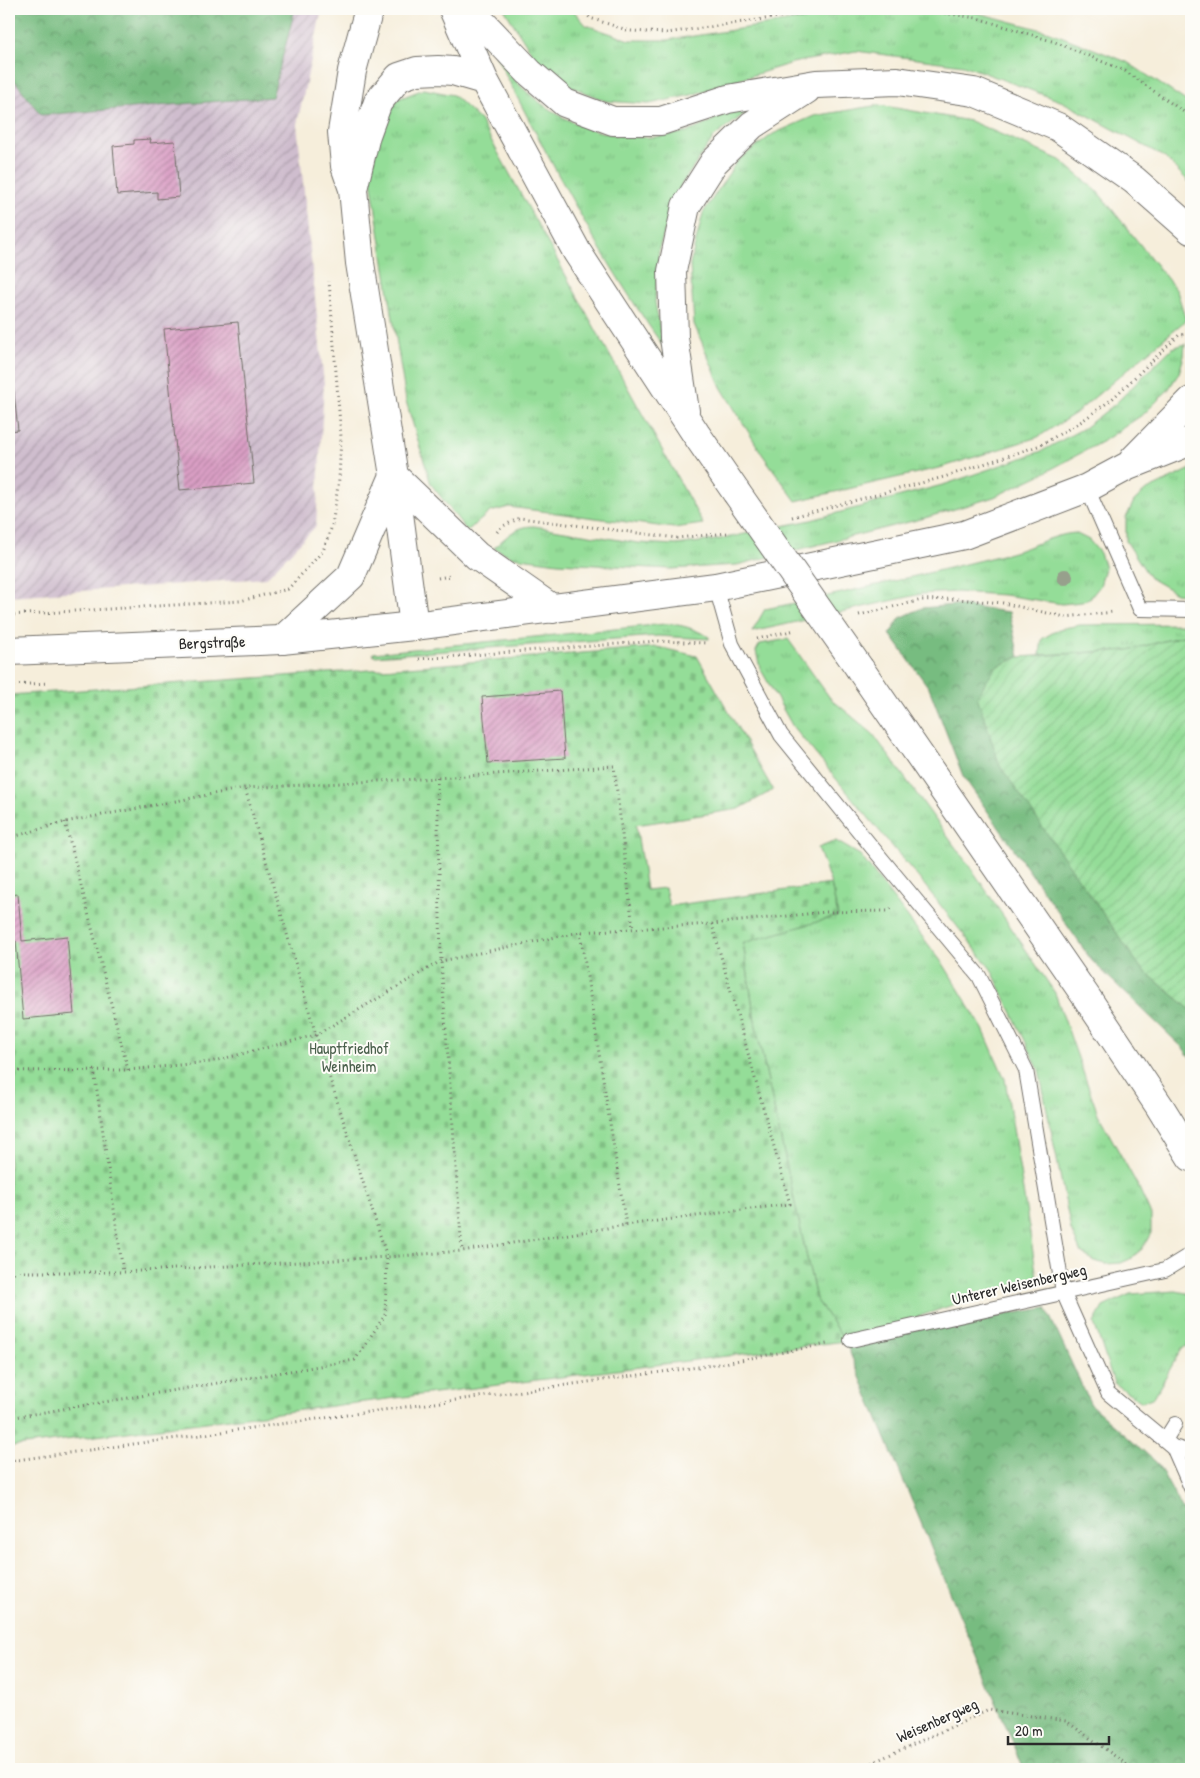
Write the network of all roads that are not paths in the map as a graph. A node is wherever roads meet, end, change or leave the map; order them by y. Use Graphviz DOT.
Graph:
graph roads {
  1 [pos="369,9"];
  2 [pos="453,9"];
  3 [pos="469,9"];
  4 [pos="484,80"];
  5 [pos="816,84"];
  6 [pos="353,189"];
  7 [pos="1191,230"];
  8 [pos="1191,401"];
  9 [pos="686,419"];
  10 [pos="1191,441"];
  11 [pos="1128,466"];
  12 [pos="394,476"];
  13 [pos="1087,488"];
  14 [pos="716,588"];
  15 [pos="553,609"];
  16 [pos="1191,610"];
  17 [pos="414,626"];
  18 [pos="282,640"];
  19 [pos="9,651"];
  20 [pos="1191,1157"];
  21 [pos="1191,1254"];
  22 [pos="1063,1292"];
  23 [pos="851,1340"];
  24 [pos="1174,1424"];
  25 [pos="1169,1443"];
  26 [pos="1191,1452"];
  27 [pos="1191,1488"];
  1 -- 6 [label="main road"];
  2 -- 4 [label="main road"];
  3 -- 5 [label="main road"];
  4 -- 6 [label="main road"];
  4 -- 9 [label="main road"];
  5 -- 7 [label="main road"];
  5 -- 9 [label="main road"];
  6 -- 12 [label="main road"];
  8 -- 11 [label="main road"];
  9 -- 20 [label="main road, bridge"];
  10 -- 11 [label="main road"];
  11 -- 13 [label="main road, Bergstraße"];
  12 -- 15 [label="main road"];
  12 -- 17 [label="main road"];
  12 -- 18 [label="main road"];
  13 -- 14 [label="main road, Bergstraße"];
  13 -- 16 [label="lane"];
  14 -- 15 [label="main road, Bergstraße"];
  14 -- 22 [label="lane"];
  15 -- 17 [label="main road, Bergstraße"];
  17 -- 18 [label="main road, Bergstraße"];
  18 -- 19 [label="main road, Bergstraße"];
  21 -- 22 [label="lane, Unterer Weisenbergweg"];
  22 -- 23 [label="lane, Unterer Weisenbergweg"];
  22 -- 25 [label="lane"];
  24 -- 25 [label="lane"];
  25 -- 26 [label="lane"];
  25 -- 27 [label="lane"];
}
